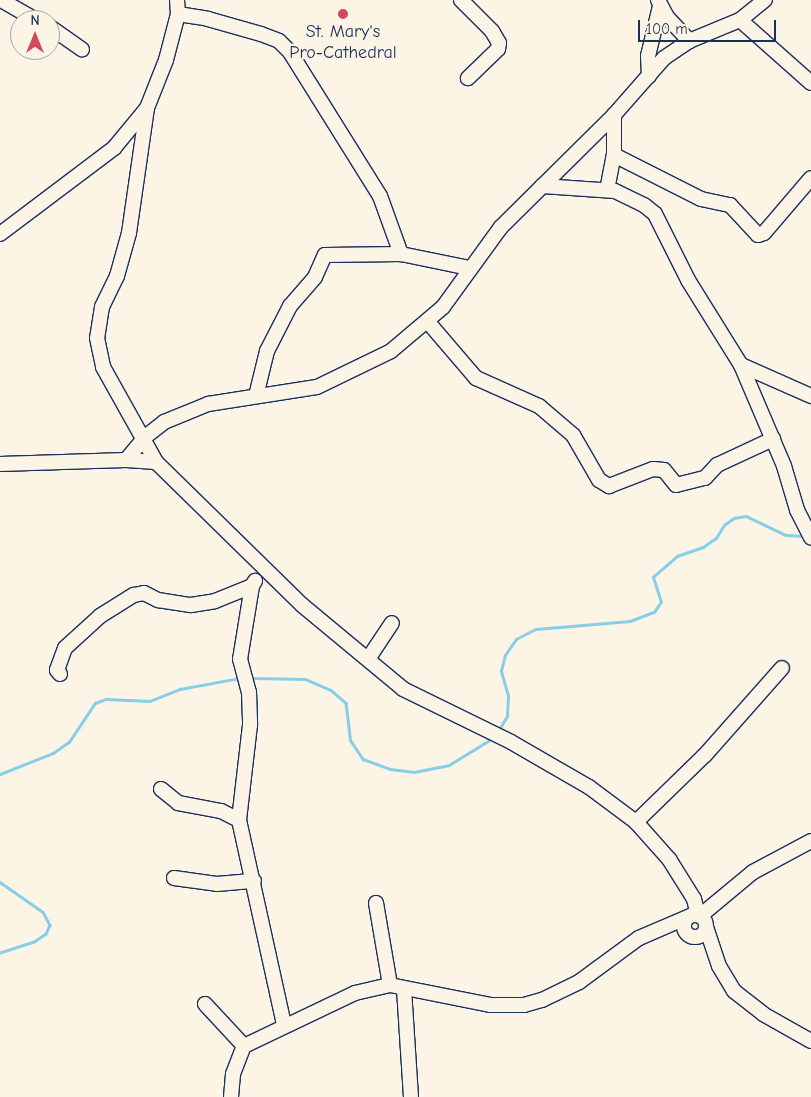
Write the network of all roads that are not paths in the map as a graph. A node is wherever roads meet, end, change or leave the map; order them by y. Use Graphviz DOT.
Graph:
graph roads {
  1 [pos="1,0"];
  2 [pos="178,0"];
  3 [pos="461,0"];
  4 [pos="765,0"];
  5 [pos="659,3"];
  6 [pos="18,10"];
  7 [pos="178,14"];
  8 [pos="740,20"];
  9 [pos="60,34"];
  10 [pos="689,40"];
  11 [pos="82,49"];
  12 [pos="649,76"];
  13 [pos="468,78"];
  14 [pos="811,83"];
  15 [pos="148,108"];
  16 [pos="614,115"];
  17 [pos="117,145"];
  18 [pos="141,150"];
  19 [pos="614,155"];
  20 [pos="811,178"];
  21 [pos="542,186"];
  22 [pos="606,190"];
  23 [pos="0,234"];
  24 [pos="401,254"];
  25 [pos="469,268"];
  26 [pos="428,322"];
  27 [pos="741,365"];
  28 [pos="256,396"];
  29 [pos="811,396"];
  30 [pos="145,437"];
  31 [pos="773,440"];
  32 [pos="126,460"];
  33 [pos="156,462"];
  34 [pos="0,464"];
  35 [pos="811,538"];
  36 [pos="260,566"];
  37 [pos="252,586"];
  38 [pos="392,623"];
  39 [pos="368,659"];
  40 [pos="782,668"];
  41 [pos="60,674"];
  42 [pos="161,789"];
  43 [pos="240,820"];
  44 [pos="636,822"];
  45 [pos="807,846"];
  46 [pos="174,878"];
  47 [pos="254,881"];
  48 [pos="694,899"];
  49 [pos="376,903"];
  50 [pos="711,905"];
  51 [pos="698,918"];
  52 [pos="661,930"];
  53 [pos="691,935"];
  54 [pos="712,948"];
  55 [pos="390,985"];
  56 [pos="404,989"];
  57 [pos="205,1004"];
  58 [pos="284,1025"];
  59 [pos="811,1041"];
  60 [pos="244,1046"];
  61 [pos="231,1097"];
  62 [pos="411,1097"];
  1 -- 6 [label="street"];
  2 -- 7 [label="street"];
  3 -- 13 [label="street"];
  4 -- 8 [label="street"];
  5 -- 10 [label="street"];
  5 -- 12 [label="street"];
  7 -- 15 [label="street"];
  7 -- 24 [label="street"];
  8 -- 10 [label="street"];
  8 -- 14 [label="street"];
  9 -- 11 [label="street"];
  10 -- 12 [label="street"];
  12 -- 16 [label="street"];
  15 -- 17 [label="street"];
  15 -- 18 [label="street"];
  16 -- 19 [label="street"];
  16 -- 21 [label="street"];
  17 -- 18 [label="street"];
  17 -- 23 [label="street"];
  18 -- 30 [label="street"];
  19 -- 20 [label="street"];
  19 -- 22 [label="street"];
  21 -- 22 [label="street"];
  21 -- 25 [label="street"];
  22 -- 27 [label="street"];
  24 -- 25 [label="street"];
  24 -- 28 [label="street"];
  25 -- 26 [label="street"];
  26 -- 28 [label="street"];
  26 -- 31 [label="street"];
  27 -- 29 [label="street"];
  27 -- 31 [label="street"];
  28 -- 30 [label="street"];
  30 -- 32 [label="street"];
  30 -- 33 [label="street"];
  31 -- 35 [label="street"];
  32 -- 33 [label="street"];
  32 -- 34 [label="street"];
  33 -- 36 [label="street"];
  36 -- 37 [label="street"];
  36 -- 39 [label="street"];
  37 -- 41 [label="street"];
  37 -- 43 [label="street"];
  38 -- 39 [label="street"];
  39 -- 44 [label="street"];
  40 -- 44 [label="street"];
  42 -- 43 [label="street"];
  43 -- 47 [label="street"];
  44 -- 48 [label="street"];
  45 -- 50 [label="street"];
  46 -- 47 [label="street"];
  47 -- 58 [label="street"];
  48 -- 50 [label="street"];
  48 -- 51 [label="street"];
  49 -- 55 [label="street"];
  50 -- 51 [label="street"];
  51 -- 52 [label="street"];
  51 -- 53 [label="street"];
  51 -- 53 [label="street"];
  51 -- 54 [label="street"];
  52 -- 53 [label="street"];
  52 -- 56 [label="street"];
  53 -- 54 [label="street"];
  54 -- 59 [label="street"];
  55 -- 56 [label="street"];
  55 -- 58 [label="street"];
  56 -- 62 [label="street"];
  57 -- 60 [label="street"];
  58 -- 60 [label="street"];
  60 -- 61 [label="street"];
}
